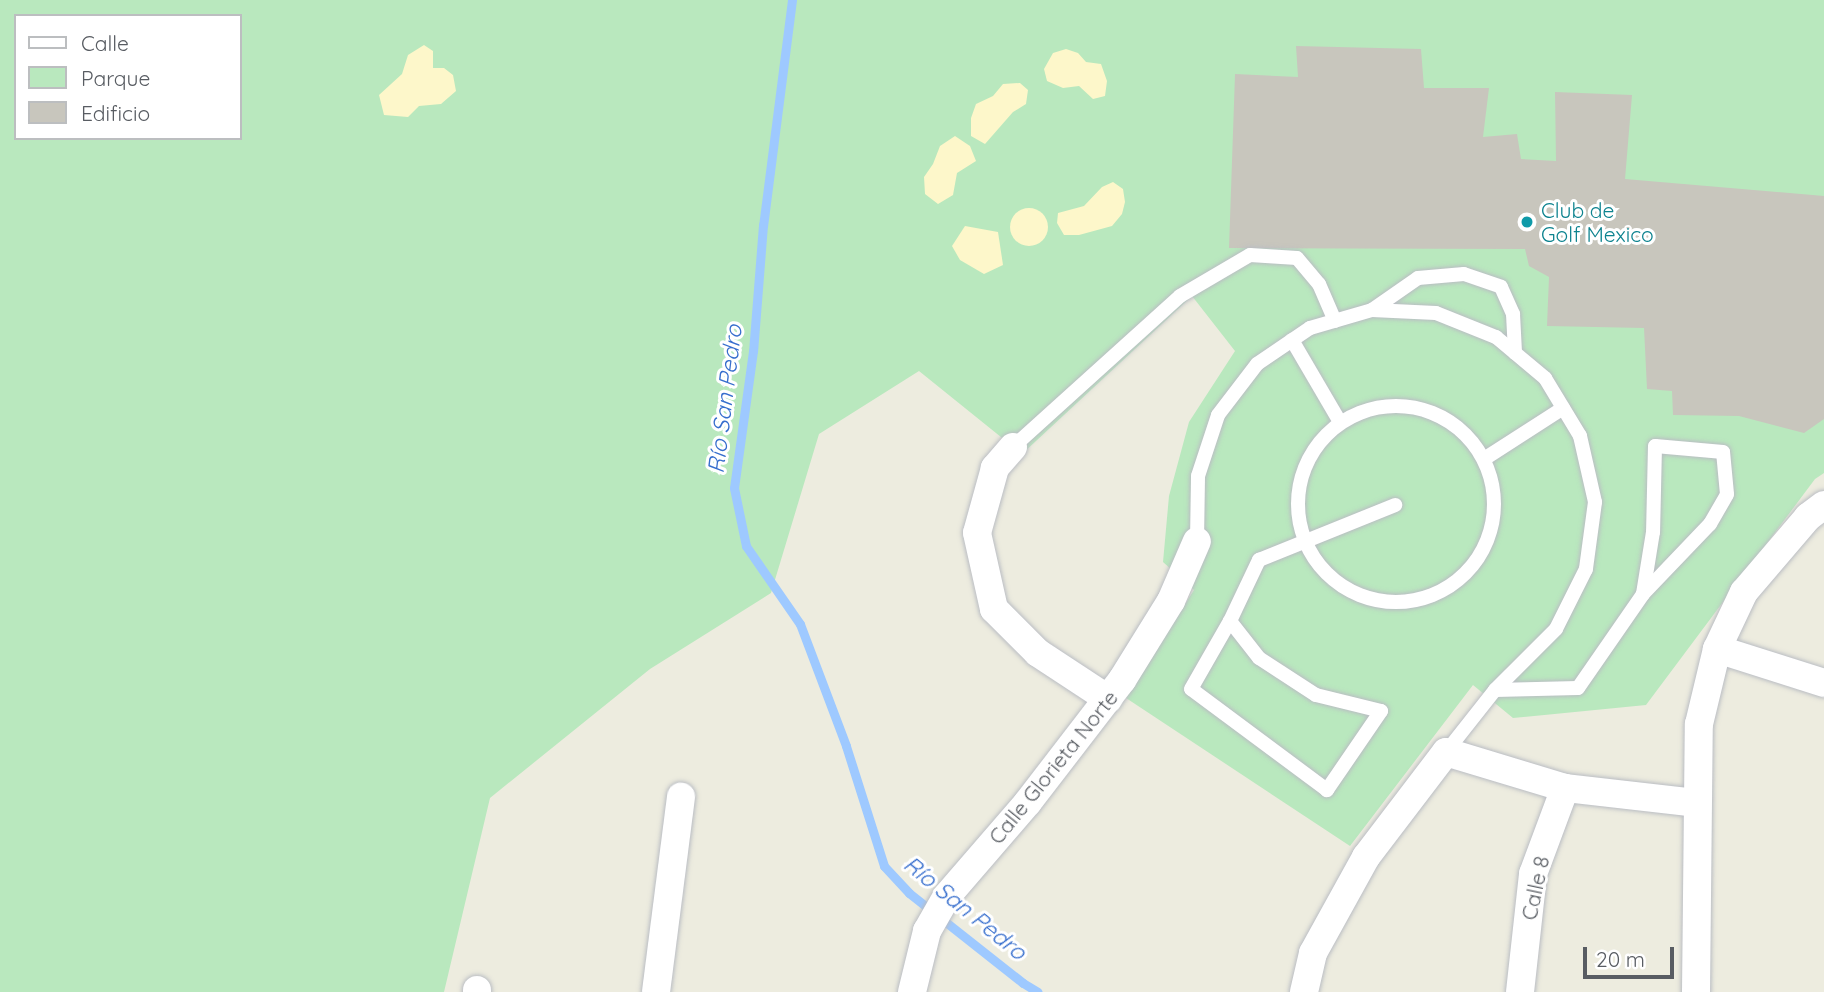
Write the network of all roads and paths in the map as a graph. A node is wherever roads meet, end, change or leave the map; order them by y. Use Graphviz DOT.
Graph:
graph roads {
  1 [pos="1372,310"];
  2 [pos="1335,321"];
  3 [pos="1292,340"];
  4 [pos="1515,353"];
  5 [pos="1563,408"];
  6 [pos="1340,422"];
  7 [pos="1013,447"];
  8 [pos="1484,459"];
  9 [pos="1395,505"];
  10 [pos="1824,505"];
  11 [pos="1305,539"];
  12 [pos="1197,541"];
  13 [pos="1643,594"];
  14 [pos="1230,621"];
  15 [pos="1717,649"];
  16 [pos="1824,683"];
  17 [pos="1495,690"];
  18 [pos="1108,699"];
  19 [pos="1446,752"];
  20 [pos="1565,788"];
  21 [pos="681,797"];
  22 [pos="1697,803"];
  23 [pos="656,992"];
  24 [pos="912,992"];
  25 [pos="1304,992"];
  26 [pos="1520,992"];
  27 [pos="1696,992"];
  1 -- 2 [label="lane"];
  1 -- 4 [label="lane"];
  1 -- 4 [label="lane"];
  2 -- 3 [label="lane"];
  2 -- 7 [label="lane"];
  3 -- 6 [label="lane"];
  3 -- 12 [label="lane"];
  4 -- 5 [label="lane"];
  5 -- 8 [label="lane"];
  5 -- 17 [label="lane"];
  6 -- 8 [label="lane"];
  6 -- 11 [label="lane"];
  7 -- 18 [label="street"];
  8 -- 11 [label="lane"];
  9 -- 11 [label="lane"];
  10 -- 15 [label="street"];
  11 -- 14 [label="lane"];
  12 -- 18 [label="street, Calle Glorieta Norte"];
  13 -- 13 [label="lane"];
  13 -- 17 [label="lane"];
  14 -- 14 [label="lane"];
  15 -- 16 [label="street"];
  15 -- 22 [label="street"];
  17 -- 19 [label="lane"];
  18 -- 24 [label="street, Calle Glorieta Norte"];
  19 -- 20 [label="street"];
  19 -- 25 [label="street"];
  20 -- 22 [label="street"];
  20 -- 26 [label="street, Calle 8"];
  21 -- 23 [label="street"];
  22 -- 27 [label="street"];
}
